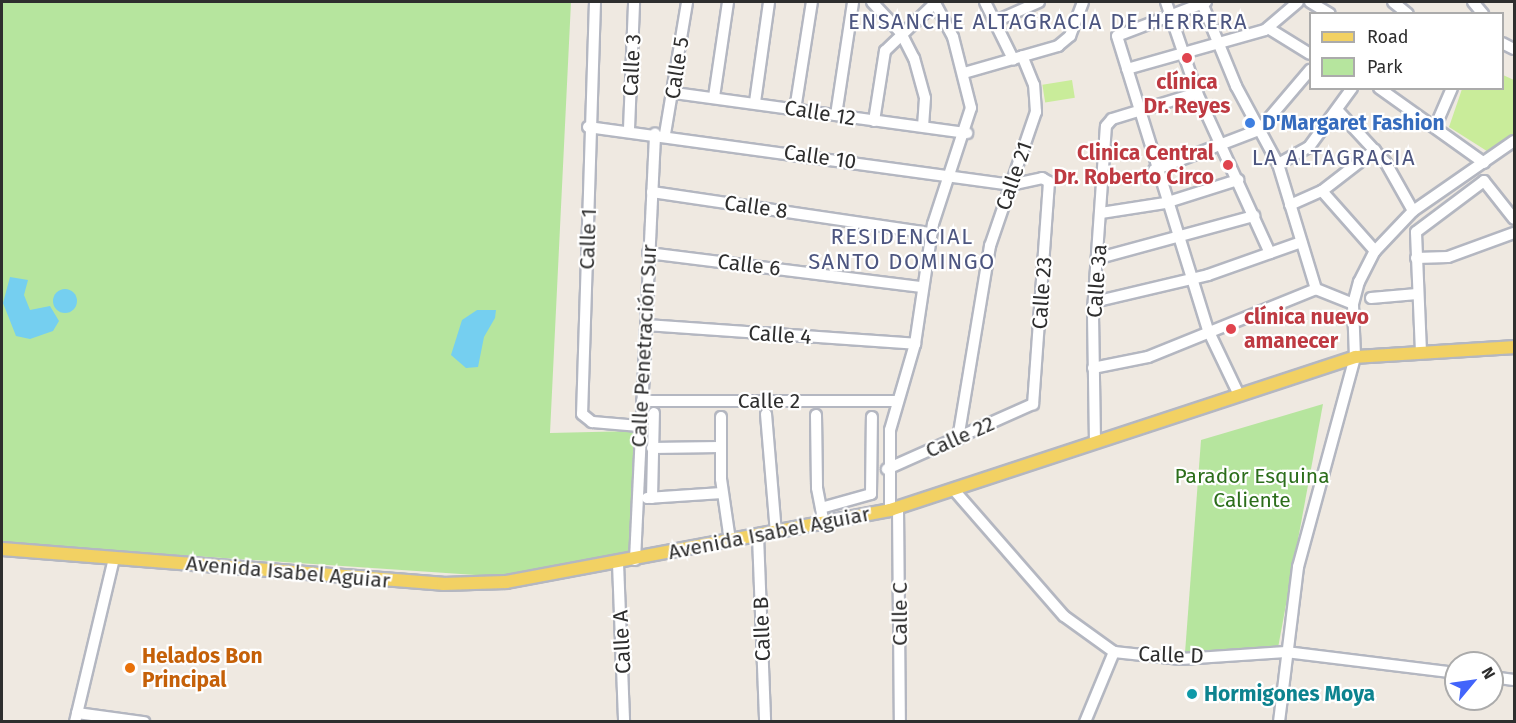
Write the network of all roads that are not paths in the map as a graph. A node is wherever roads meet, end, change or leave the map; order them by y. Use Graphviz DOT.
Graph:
graph roads {
  1 [pos="595,2"];
  2 [pos="634,2"];
  3 [pos="687,2"];
  4 [pos="728,2"];
  5 [pos="770,2"];
  6 [pos="812,2"];
  7 [pos="853,2"];
  8 [pos="872,2"];
  9 [pos="934,2"];
  10 [pos="985,2"];
  11 [pos="1040,2"];
  12 [pos="1083,2"];
  13 [pos="1166,2"];
  14 [pos="1204,2"];
  15 [pos="1298,2"];
  16 [pos="1310,2"];
  17 [pos="1393,2"];
  18 [pos="1327,12"];
  19 [pos="1406,12"];
  20 [pos="1170,14"];
  21 [pos="996,21"];
  22 [pos="1268,28"];
  23 [pos="901,33"];
  24 [pos="1218,42"];
  25 [pos="1309,53"];
  26 [pos="1181,54"];
  27 [pos="1018,58"];
  28 [pos="1127,69"];
  29 [pos="1309,72"];
  30 [pos="964,73"];
  31 [pos="1351,90"];
  32 [pos="1382,90"];
  33 [pos="1451,90"];
  34 [pos="674,93"];
  35 [pos="1197,93"];
  36 [pos="714,98"];
  37 [pos="755,102"];
  38 [pos="795,110"];
  39 [pos="1139,112"];
  40 [pos="1339,112"];
  41 [pos="836,115"];
  42 [pos="874,121"];
  43 [pos="923,126"];
  44 [pos="1436,126"];
  45 [pos="588,127"];
  46 [pos="629,129"];
  47 [pos="1259,130"];
  48 [pos="660,133"];
  49 [pos="967,133"];
  50 [pos="1515,141"];
  51 [pos="1223,146"];
  52 [pos="1375,150"];
  53 [pos="1484,163"];
  54 [pos="1278,164"];
  55 [pos="1154,170"];
  56 [pos="951,176"];
  57 [pos="1238,180"];
  58 [pos="1049,182"];
  59 [pos="1010,185"];
  60 [pos="1322,191"];
  61 [pos="652,192"];
  62 [pos="1165,203"];
  63 [pos="1290,206"];
  64 [pos="1413,211"];
  65 [pos="1101,213"];
  66 [pos="1254,216"];
  67 [pos="1515,219"];
  68 [pos="931,233"];
  69 [pos="1515,233"];
  70 [pos="1179,241"];
  71 [pos="1301,242"];
  72 [pos="1375,251"];
  73 [pos="648,253"];
  74 [pos="1270,253"];
  75 [pos="1099,258"];
  76 [pos="1416,258"];
  77 [pos="1192,279"];
  78 [pos="922,287"];
  79 [pos="1316,289"];
  80 [pos="1417,294"];
  81 [pos="1371,298"];
  82 [pos="1094,302"];
  83 [pos="1353,304"];
  84 [pos="646,325"];
  85 [pos="1208,330"];
  86 [pos="915,344"];
  87 [pos="1515,347"];
  88 [pos="1421,352"];
  89 [pos="1355,357"];
  90 [pos="1093,368"];
  91 [pos="1238,393"];
  92 [pos="642,401"];
  93 [pos="897,401"];
  94 [pos="1033,404"];
  95 [pos="654,413"];
  96 [pos="766,414"];
  97 [pos="816,415"];
  98 [pos="721,417"];
  99 [pos="872,417"];
  100 [pos="640,426"];
  101 [pos="958,439"];
  102 [pos="1095,442"];
  103 [pos="720,447"];
  104 [pos="652,448"];
  105 [pos="887,469"];
  106 [pos="954,490"];
  107 [pos="722,493"];
  108 [pos="638,498"];
  109 [pos="652,498"];
  110 [pos="821,508"];
  111 [pos="894,508"];
  112 [pos="824,523"];
  113 [pos="776,532"];
  114 [pos="758,536"];
  115 [pos="730,541"];
  116 [pos="2,549"];
  117 [pos="114,558"];
  118 [pos="635,560"];
  119 [pos="618,562"];
  120 [pos="1286,651"];
  121 [pos="1114,652"];
  122 [pos="1444,671"];
  123 [pos="76,717"];
  124 [pos="144,722"];
  125 [pos="624,722"];
  126 [pos="765,722"];
  127 [pos="900,722"];
  128 [pos="1084,722"];
  129 [pos="1279,722"];
  1 -- 45 [label="street, Calle 1"];
  2 -- 46 [label="street, Calle 3"];
  3 -- 34 [label="street, Calle 5"];
  4 -- 36 [label="street"];
  5 -- 37 [label="street"];
  6 -- 38 [label="street"];
  7 -- 41 [label="street"];
  8 -- 23 [label="street"];
  9 -- 23 [label="street"];
  9 -- 30 [label="street, Calle C"];
  10 -- 21 [label="street, Calle 21"];
  11 -- 21 [label="street"];
  12 -- 27 [label="street"];
  13 -- 20 [label="street"];
  14 -- 20 [label="street"];
  14 -- 24 [label="street"];
  15 -- 22 [label="street"];
  16 -- 18 [label="street"];
  17 -- 19 [label="street"];
  20 -- 26 [label="street"];
  20 -- 28 [label="street"];
  21 -- 27 [label="street, Calle 21"];
  22 -- 24 [label="street"];
  22 -- 25 [label="street"];
  23 -- 42 [label="street"];
  23 -- 43 [label="street"];
  24 -- 26 [label="street"];
  24 -- 47 [label="street"];
  26 -- 28 [label="street"];
  26 -- 35 [label="street"];
  27 -- 30 [label="street"];
  27 -- 59 [label="street, Calle 21"];
  28 -- 39 [label="street"];
  29 -- 47 [label="street"];
  30 -- 49 [label="street, Calle C"];
  31 -- 40 [label="street"];
  32 -- 44 [label="street"];
  33 -- 44 [label="street"];
  34 -- 36 [label="street, Calle 12"];
  34 -- 48 [label="street, Calle 5"];
  35 -- 39 [label="street"];
  35 -- 51 [label="street"];
  36 -- 37 [label="street, Calle 12"];
  37 -- 38 [label="street, Calle 12"];
  38 -- 41 [label="street, Calle 12"];
  39 -- 55 [label="street"];
  39 -- 65 [label="street, Calle 3a"];
  40 -- 52 [label="street"];
  40 -- 54 [label="street"];
  41 -- 42 [label="street, Calle 12"];
  42 -- 43 [label="street, Calle 12"];
  43 -- 49 [label="street, Calle 12"];
  44 -- 53 [label="street"];
  45 -- 46 [label="street, Calle 10"];
  45 -- 100 [label="street, Calle 1"];
  46 -- 48 [label="street, Calle 10"];
  47 -- 51 [label="street"];
  47 -- 54 [label="street"];
  48 -- 56 [label="street, Calle 10"];
  48 -- 61 [label="street, Calle Penetración Sur"];
  49 -- 56 [label="street, Calle C"];
  50 -- 53 [label="street"];
  51 -- 55 [label="street"];
  51 -- 57 [label="street"];
  52 -- 60 [label="street"];
  52 -- 64 [label="street"];
  53 -- 64 [label="street"];
  54 -- 63 [label="street"];
  55 -- 62 [label="street"];
  56 -- 59 [label="street, Calle 10"];
  56 -- 68 [label="street, Calle C"];
  57 -- 62 [label="street"];
  57 -- 66 [label="street"];
  58 -- 59 [label="street, Calle 10"];
  58 -- 94 [label="street, Calle 23"];
  59 -- 101 [label="street, Calle 21"];
  60 -- 63 [label="street"];
  60 -- 72 [label="street"];
  61 -- 68 [label="street, Calle 8"];
  61 -- 73 [label="street, Calle Penetración Sur"];
  62 -- 65 [label="street"];
  62 -- 70 [label="street"];
  63 -- 71 [label="street"];
  64 -- 72 [label="street"];
  65 -- 75 [label="street, Calle 3a"];
  66 -- 70 [label="street"];
  66 -- 74 [label="street"];
  67 -- 76 [label="street"];
  68 -- 78 [label="street, Calle C"];
  69 -- 76 [label="street"];
  70 -- 75 [label="street"];
  70 -- 77 [label="street"];
  71 -- 74 [label="street"];
  71 -- 79 [label="street"];
  72 -- 83 [label="street"];
  73 -- 78 [label="street, Calle 6"];
  73 -- 84 [label="street, Calle Penetración Sur"];
  74 -- 77 [label="street"];
  75 -- 82 [label="street, Calle 3a"];
  76 -- 80 [label="street"];
  77 -- 82 [label="street"];
  77 -- 85 [label="street"];
  78 -- 86 [label="street, Calle C"];
  79 -- 83 [label="street"];
  79 -- 85 [label="street"];
  80 -- 81 [label="street"];
  80 -- 88 [label="street"];
  82 -- 90 [label="street, Calle 3a"];
  83 -- 89 [label="street"];
  84 -- 86 [label="street, Calle 4"];
  84 -- 92 [label="street, Calle Penetración Sur"];
  85 -- 90 [label="street"];
  85 -- 91 [label="street"];
  86 -- 93 [label="street, Calle C"];
  87 -- 88 [label="main road, Avenida Isabel Aguiar"];
  88 -- 89 [label="main road, Avenida Isabel Aguiar"];
  89 -- 91 [label="main road, Avenida Isabel Aguiar"];
  89 -- 120 [label="street"];
  90 -- 102 [label="street, Calle 3a"];
  91 -- 102 [label="main road, Avenida Isabel Aguiar"];
  92 -- 93 [label="street, Calle 2"];
  92 -- 100 [label="street, Calle Penetración Sur"];
  93 -- 105 [label="street, Calle C"];
  94 -- 101 [label="street, Calle 22"];
  95 -- 104 [label="street"];
  96 -- 113 [label="street"];
  97 -- 110 [label="street"];
  98 -- 103 [label="street"];
  99 -- 110 [label="street"];
  100 -- 108 [label="street, Calle Penetración Sur"];
  101 -- 105 [label="street, Calle 22"];
  102 -- 106 [label="main road, Avenida Isabel Aguiar"];
  103 -- 104 [label="street"];
  103 -- 107 [label="street"];
  104 -- 109 [label="street"];
  105 -- 111 [label="street, Calle C"];
  106 -- 111 [label="main road, Avenida Isabel Aguiar"];
  106 -- 121 [label="street, Calle D"];
  107 -- 109 [label="street"];
  107 -- 115 [label="street"];
  108 -- 109 [label="street"];
  108 -- 118 [label="street, Calle Penetración Sur"];
  110 -- 112 [label="street"];
  111 -- 112 [label="main road, Avenida Isabel Aguiar"];
  111 -- 127 [label="street, Calle C"];
  112 -- 113 [label="main road, Avenida Isabel Aguiar"];
  113 -- 114 [label="main road, Avenida Isabel Aguiar"];
  114 -- 115 [label="main road, Avenida Isabel Aguiar"];
  114 -- 126 [label="street, Calle B"];
  115 -- 118 [label="main road, Avenida Isabel Aguiar"];
  116 -- 117 [label="main road, Avenida Isabel Aguiar"];
  117 -- 119 [label="main road, Avenida Isabel Aguiar"];
  117 -- 123 [label="street"];
  118 -- 119 [label="main road, Avenida Isabel Aguiar"];
  119 -- 125 [label="street, Calle A"];
  120 -- 121 [label="street, Calle D"];
  120 -- 122 [label="street, Calle D"];
  120 -- 129 [label="street"];
  121 -- 128 [label="street"];
  123 -- 124 [label="street"];
}
